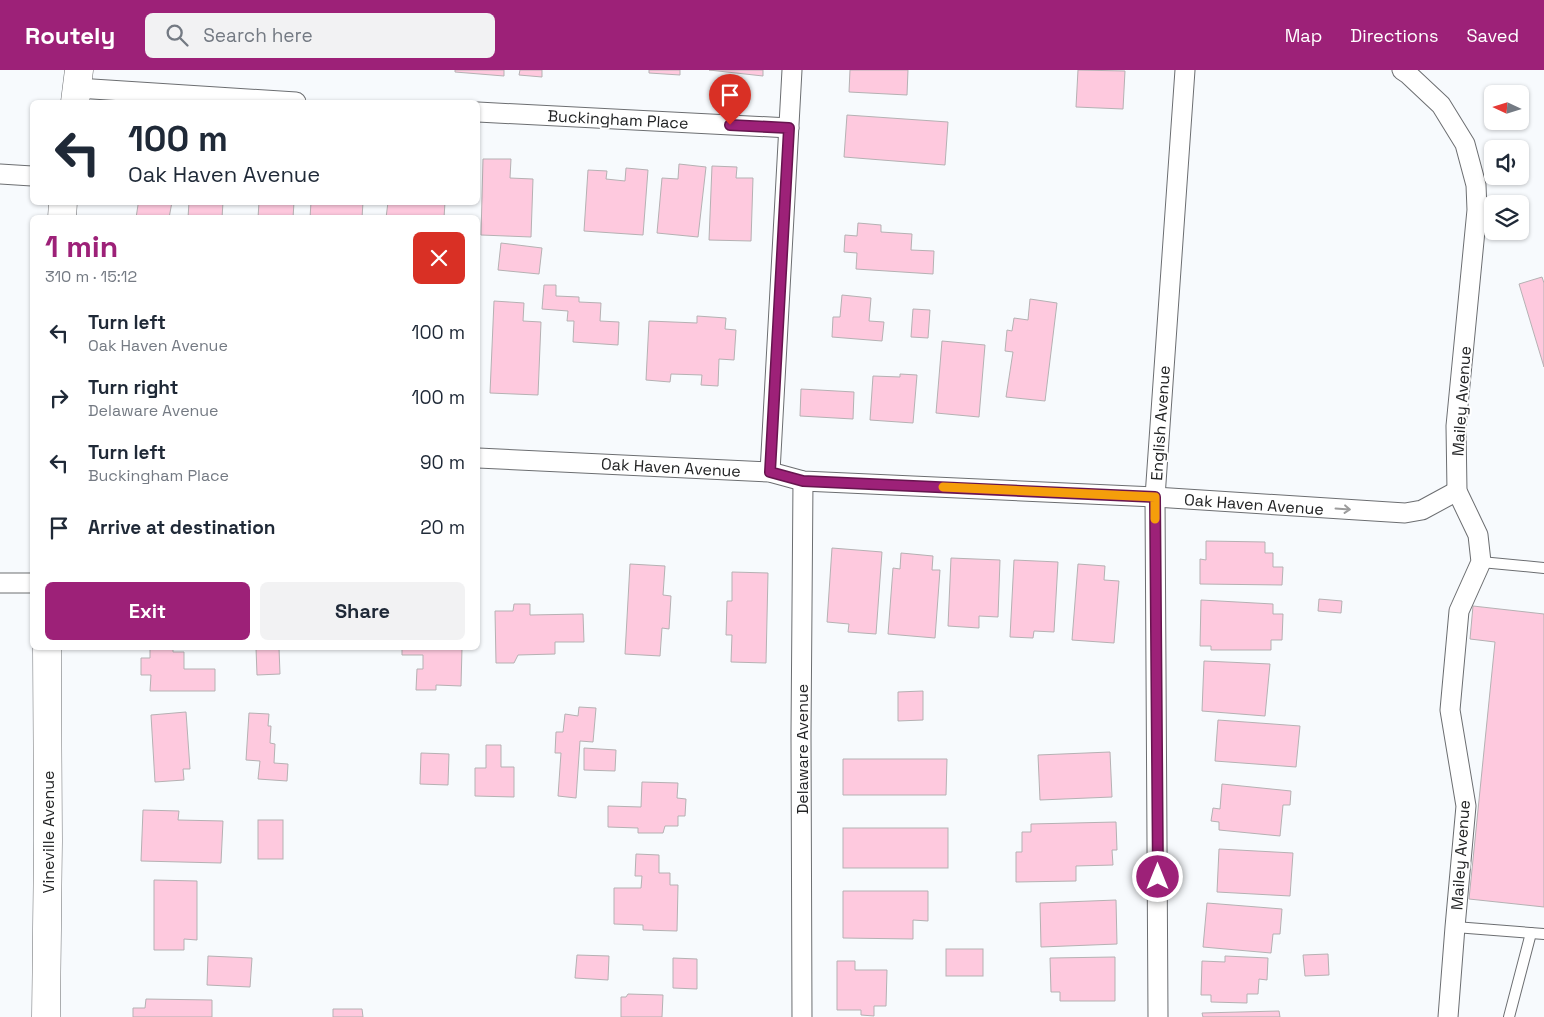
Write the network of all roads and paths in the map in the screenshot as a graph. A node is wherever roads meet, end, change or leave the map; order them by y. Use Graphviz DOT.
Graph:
graph roads {
  1 [pos="792,70"];
  2 [pos="1185,70"];
  3 [pos="1402,70"];
  4 [pos="77,87"];
  5 [pos="267,100"];
  6 [pos="480,112"];
  7 [pos="789,128"];
  8 [pos="0,174"];
  9 [pos="30,176"];
  10 [pos="480,458"];
  11 [pos="770,472"];
  12 [pos="803,481"];
  13 [pos="1457,491"];
  14 [pos="1155,497"];
  15 [pos="1481,562"];
  16 [pos="1544,568"];
  17 [pos="0,583"];
  18 [pos="30,583"];
  19 [pos="47,650"];
  20 [pos="1455,927"];
  21 [pos="1532,933"];
  22 [pos="1544,934"];
  23 [pos="46,1017"];
  24 [pos="802,1017"];
  25 [pos="1158,1017"];
  26 [pos="1448,1017"];
  27 [pos="1509,1017"];
  1 -- 7 [label="street"];
  2 -- 14 [label="street, English Avenue"];
  3 -- 13 [label="street, Mailey Avenue"];
  4 -- 5 [label="street"];
  6 -- 7 [label="street, Buckingham Place"];
  7 -- 11 [label="street"];
  8 -- 9 [label="street"];
  10 -- 11 [label="street, Oak Haven Avenue"];
  11 -- 12 [label="street, Oak Haven Avenue"];
  12 -- 14 [label="street, Oak Haven Avenue"];
  12 -- 24 [label="street, Delaware Avenue"];
  14 -- 13 [label="street, Oak Haven Avenue, one-way"];
  13 -- 15 [label="street, Mailey Avenue"];
  14 -- 25 [label="street, English Avenue"];
  15 -- 16 [label="lane"];
  15 -- 20 [label="street, Mailey Avenue"];
  17 -- 18 [label="street"];
  19 -- 23 [label="main road, Vineville Avenue"];
  20 -- 21 [label="lane"];
  20 -- 26 [label="street, Mailey Avenue"];
  21 -- 22 [label="lane"];
  21 -- 27 [label="lane"];
}
